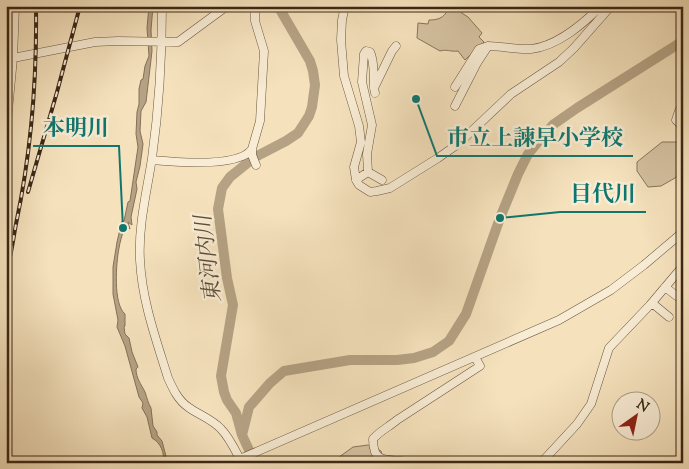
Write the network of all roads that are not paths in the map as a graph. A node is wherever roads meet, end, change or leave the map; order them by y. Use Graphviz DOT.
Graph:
graph roads {
  1 [pos="15,6"];
  2 [pos="162,6"];
  3 [pos="227,6"];
  4 [pos="255,6"];
  5 [pos="345,6"];
  6 [pos="601,6"];
  7 [pos="610,6"];
  8 [pos="10,29"];
  9 [pos="159,42"];
  10 [pos="396,46"];
  11 [pos="488,46"];
  12 [pos="13,58"];
  13 [pos="455,87"];
  14 [pos="683,105"];
  15 [pos="454,106"];
  16 [pos="683,127"];
  17 [pos="6,132"];
  18 [pos="252,152"];
  19 [pos="152,160"];
  20 [pos="256,165"];
  21 [pos="368,172"];
  22 [pos="356,180"];
  23 [pos="382,180"];
  24 [pos="683,232"];
  25 [pos="682,267"];
  26 [pos="666,287"];
  27 [pos="678,297"];
  28 [pos="652,303"];
  29 [pos="669,317"];
  30 [pos="475,357"];
  31 [pos="242,460"];
  32 [pos="397,461"];
  33 [pos="541,463"];
  1 -- 8 [label="street"];
  2 -- 9 [label="street"];
  3 -- 9 [label="street"];
  4 -- 18 [label="street"];
  5 -- 22 [label="street"];
  6 -- 11 [label="street"];
  7 -- 22 [label="street"];
  8 -- 12 [label="street"];
  9 -- 12 [label="street"];
  9 -- 19 [label="street"];
  10 -- 21 [label="street"];
  11 -- 13 [label="street"];
  11 -- 15 [label="street"];
  12 -- 17 [label="street"];
  14 -- 16 [label="street"];
  18 -- 19 [label="street"];
  18 -- 20 [label="street"];
  19 -- 31 [label="street"];
  21 -- 22 [label="street"];
  21 -- 23 [label="street"];
  24 -- 30 [label="street"];
  25 -- 26 [label="street"];
  26 -- 27 [label="street"];
  26 -- 28 [label="street"];
  28 -- 29 [label="street"];
  28 -- 33 [label="street"];
  30 -- 31 [label="street"];
  30 -- 32 [label="street"];
}
